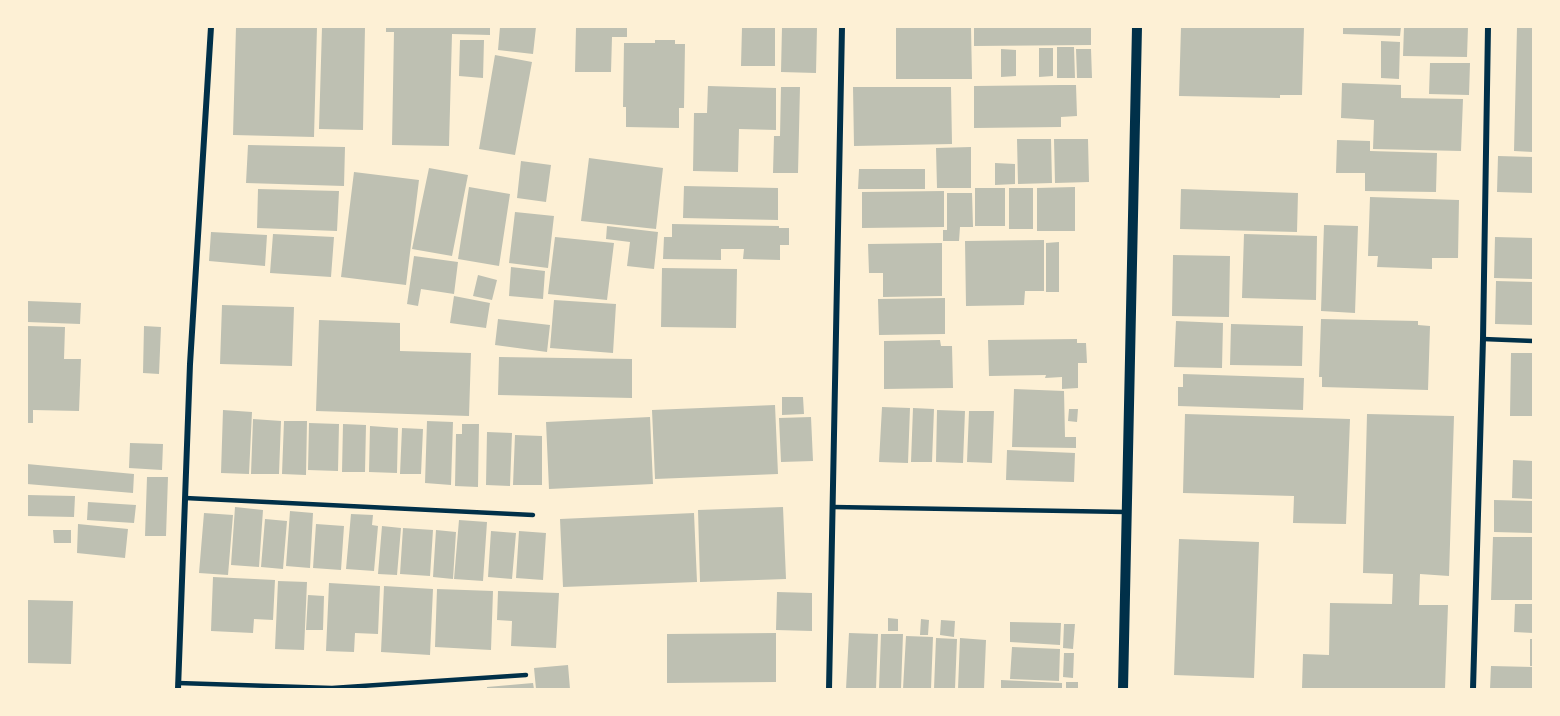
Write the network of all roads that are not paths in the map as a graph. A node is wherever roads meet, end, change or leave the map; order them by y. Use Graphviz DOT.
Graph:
graph roads {
  1 [pos="211,27"];
  2 [pos="842,27"];
  3 [pos="1137,27"];
  4 [pos="1488,27"];
  5 [pos="1483,339"];
  6 [pos="1533,341"];
  7 [pos="185,498"];
  8 [pos="833,507"];
  9 [pos="1126,512"];
  10 [pos="533,515"];
  11 [pos="526,675"];
  12 [pos="178,686"];
  13 [pos="829,689"];
  14 [pos="1122,689"];
  15 [pos="1473,689"];
  1 -- 7 [label="street"];
  2 -- 8 [label="street"];
  3 -- 9 [label="street"];
  4 -- 5 [label="street"];
  5 -- 6 [label="lane"];
  5 -- 15 [label="street"];
  7 -- 10 [label="lane"];
  7 -- 12 [label="street"];
  8 -- 9 [label="lane"];
  8 -- 13 [label="street"];
  9 -- 14 [label="street"];
  11 -- 12 [label="lane"];
}
